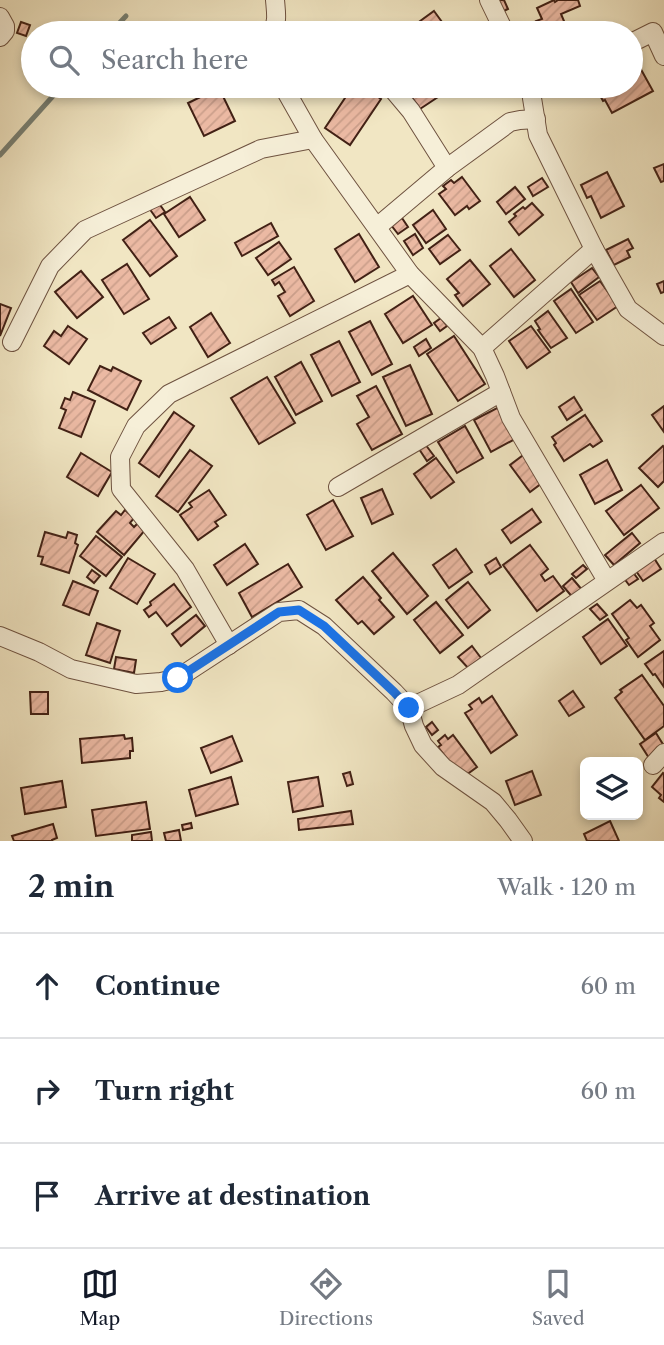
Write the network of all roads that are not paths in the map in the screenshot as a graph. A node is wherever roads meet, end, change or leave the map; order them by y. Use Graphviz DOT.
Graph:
graph roads {
  1 [pos="275,0"];
  2 [pos="489,0"];
  3 [pos="0,17"];
  4 [pos="276,21"];
  5 [pos="499,21"];
  6 [pos="0,37"];
  7 [pos="643,37"];
  8 [pos="664,56"];
  9 [pos="290,98"];
  10 [pos="400,98"];
  11 [pos="535,98"];
  12 [pos="536,119"];
  13 [pos="313,139"];
  14 [pos="447,168"];
  15 [pos="377,227"];
  16 [pos="594,249"];
  17 [pos="411,274"];
  18 [pos="664,336"];
  19 [pos="12,342"];
  20 [pos="482,348"];
  21 [pos="501,392"];
  22 [pos="338,487"];
  23 [pos="664,542"];
  24 [pos="607,581"];
  25 [pos="0,636"];
  26 [pos="229,645"];
  27 [pos="409,708"];
  28 [pos="523,841"];
  1 -- 4 [label="street"];
  2 -- 5 [label="street"];
  3 -- 6 [label="street"];
  7 -- 8 [label="street"];
  9 -- 13 [label="street"];
  10 -- 14 [label="street"];
  11 -- 12 [label="street"];
  12 -- 14 [label="street"];
  12 -- 16 [label="street"];
  13 -- 15 [label="street"];
  13 -- 19 [label="street"];
  14 -- 15 [label="street"];
  15 -- 17 [label="street"];
  16 -- 18 [label="street"];
  16 -- 20 [label="street"];
  17 -- 20 [label="street"];
  17 -- 26 [label="street"];
  20 -- 21 [label="street"];
  21 -- 22 [label="street"];
  21 -- 24 [label="street"];
  23 -- 24 [label="street"];
  24 -- 27 [label="street"];
  25 -- 26 [label="street"];
  26 -- 27 [label="street"];
  27 -- 28 [label="street"];
}
